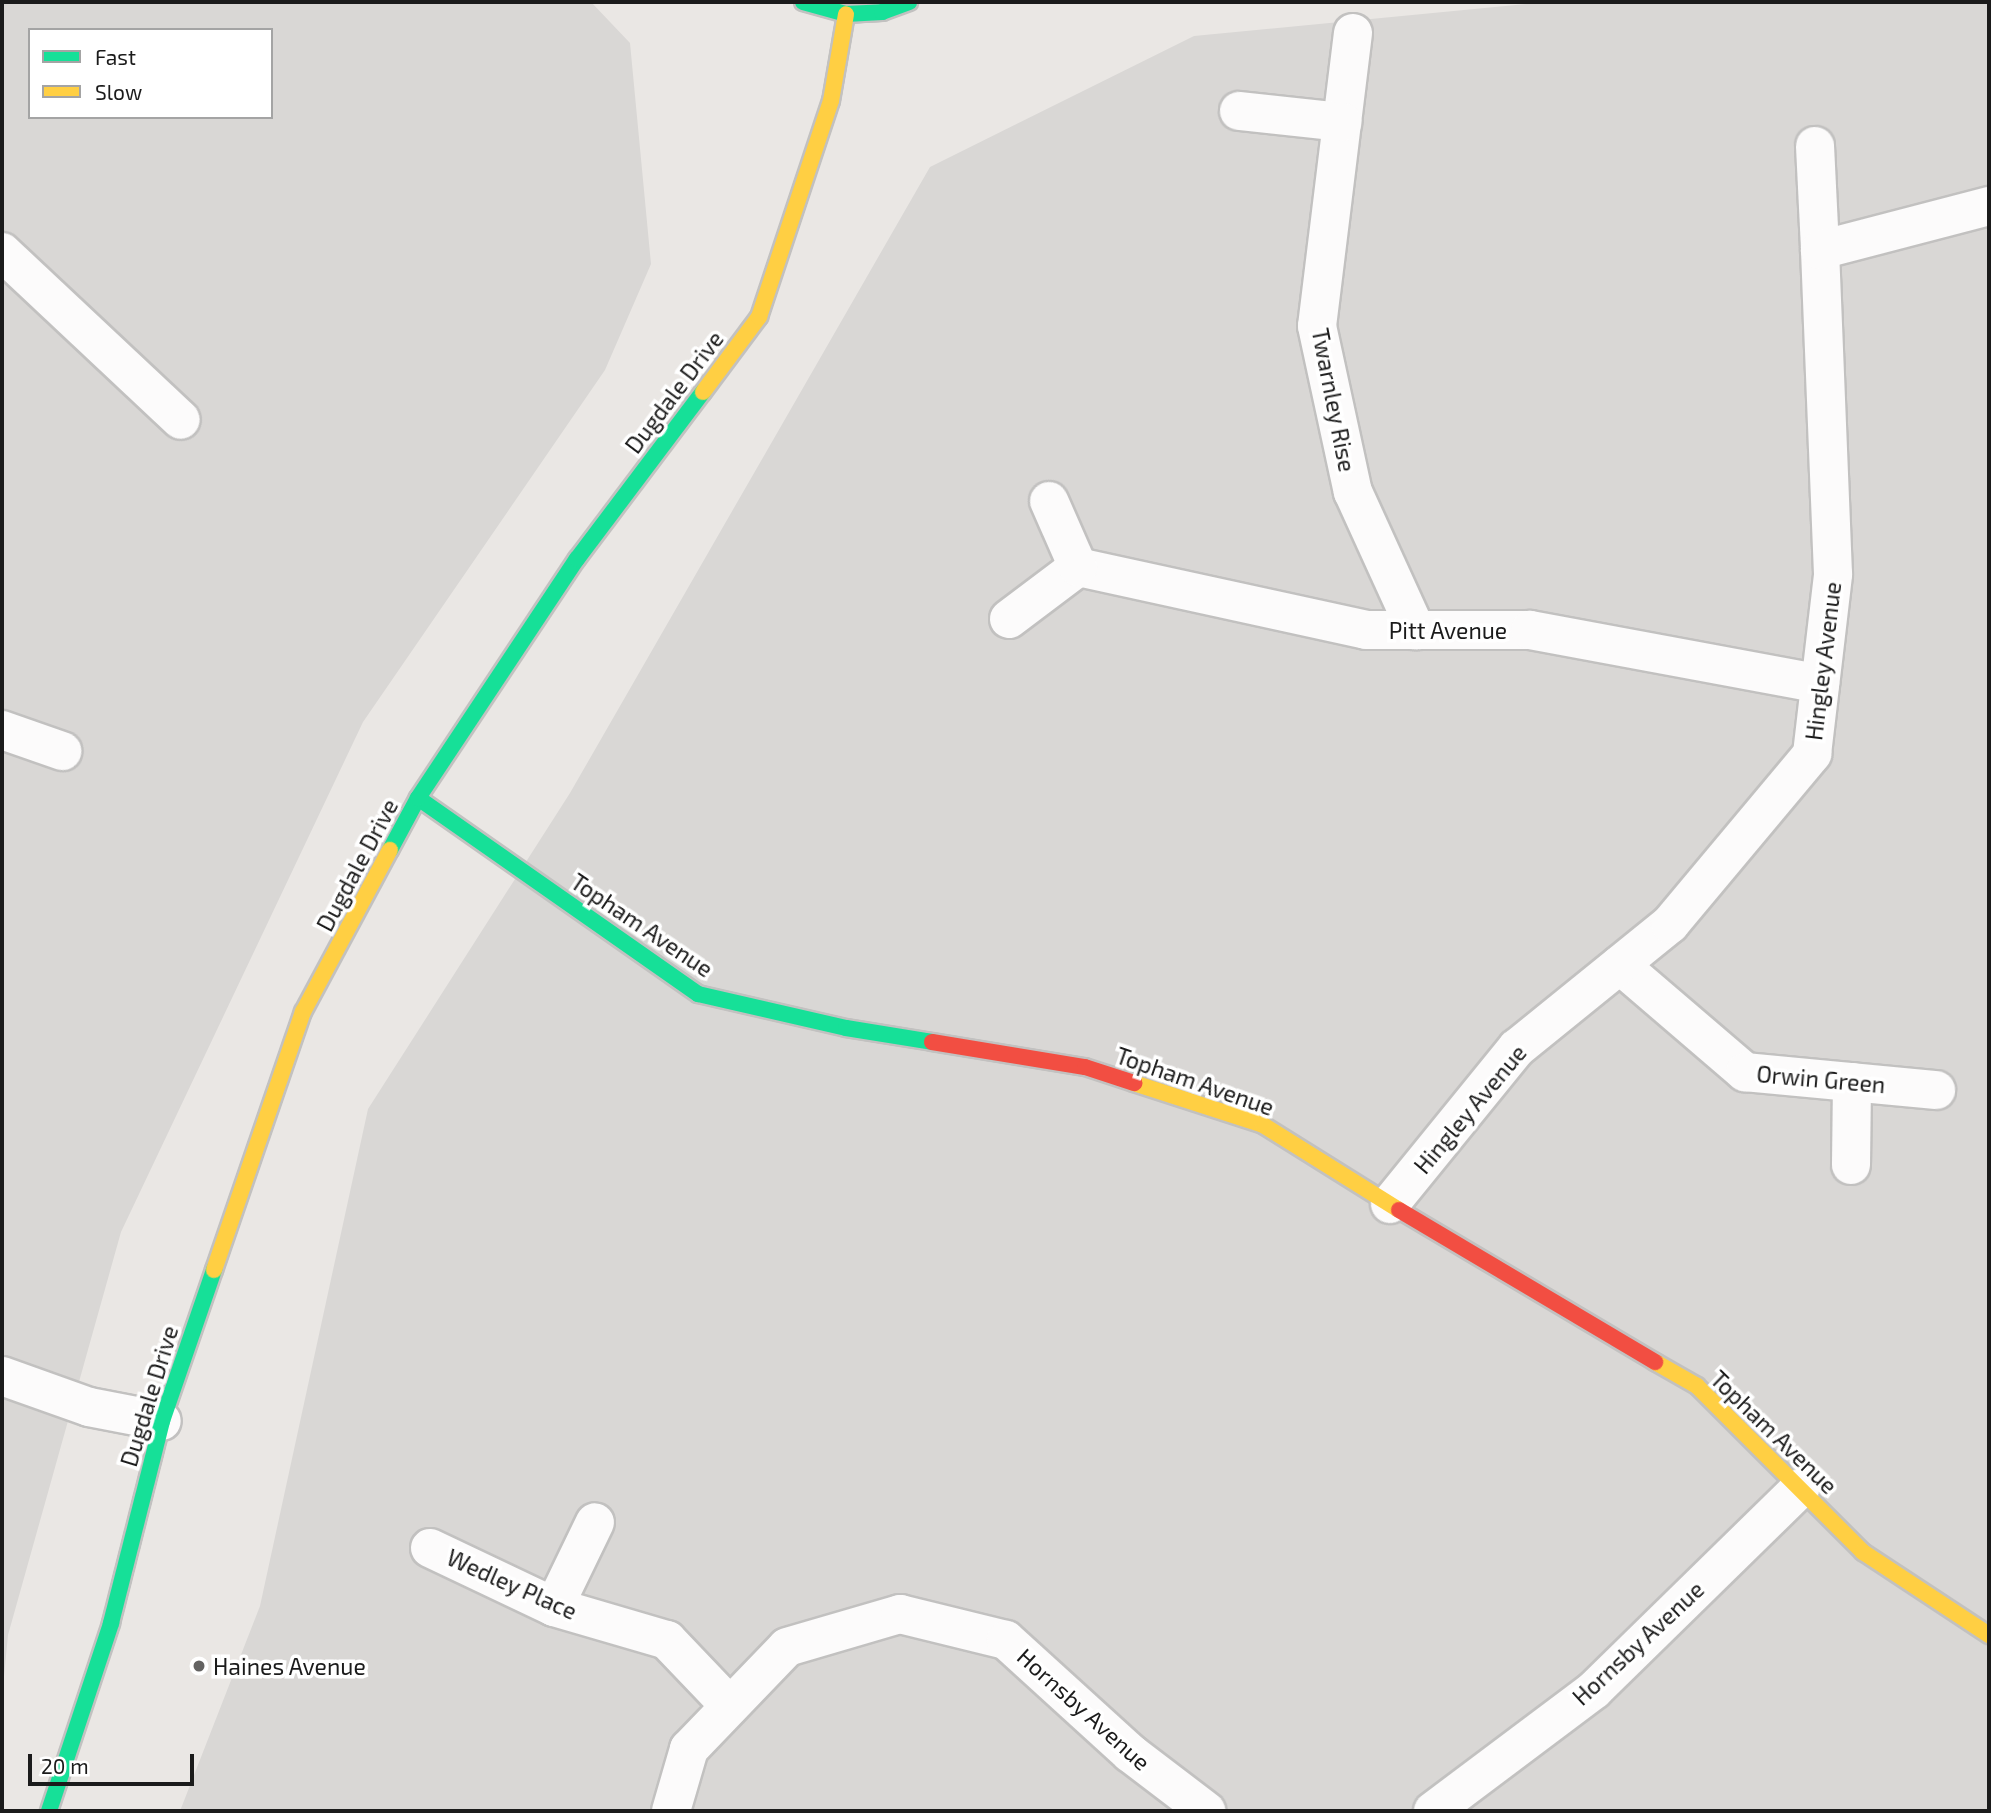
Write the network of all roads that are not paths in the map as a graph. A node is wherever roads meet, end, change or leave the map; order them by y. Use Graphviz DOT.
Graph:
graph roads {
  1 [pos="803,2"];
  2 [pos="909,2"];
  3 [pos="846,14"];
  4 [pos="1353,33"];
  5 [pos="1239,111"];
  6 [pos="1342,122"];
  7 [pos="1815,146"];
  8 [pos="1989,206"];
  9 [pos="1820,250"];
  10 [pos="2,252"];
  11 [pos="181,420"];
  12 [pos="1049,501"];
  13 [pos="1078,567"];
  14 [pos="1009,619"];
  15 [pos="1416,630"];
  16 [pos="1821,684"];
  17 [pos="2,730"];
  18 [pos="62,751"];
  19 [pos="418,798"];
  20 [pos="1620,965"];
  21 [pos="1852,1082"];
  22 [pos="1936,1090"];
  23 [pos="1851,1165"];
  24 [pos="1390,1204"];
  25 [pos="2,1376"];
  26 [pos="162,1421"];
  27 [pos="1800,1489"];
  28 [pos="595,1522"];
  29 [pos="430,1548"];
  30 [pos="554,1607"];
  31 [pos="1989,1635"];
  32 [pos="730,1706"];
  33 [pos="49,1811"];
  34 [pos="671,1811"];
  35 [pos="1206,1811"];
  36 [pos="1433,1811"];
  1 -- 3 [label="street"];
  2 -- 3 [label="street"];
  3 -- 19 [label="street, Dugdale Drive"];
  4 -- 6 [label="street, Twarnley Rise"];
  5 -- 6 [label="street"];
  6 -- 15 [label="street, Twarnley Rise"];
  7 -- 9 [label="street, Hingley Avenue"];
  8 -- 9 [label="street"];
  9 -- 16 [label="street, Hingley Avenue"];
  10 -- 11 [label="street"];
  12 -- 13 [label="street"];
  13 -- 14 [label="street"];
  13 -- 15 [label="street, Pitt Avenue"];
  15 -- 16 [label="street, Pitt Avenue"];
  16 -- 20 [label="street, Hingley Avenue"];
  17 -- 18 [label="street"];
  19 -- 24 [label="street, Topham Avenue"];
  19 -- 26 [label="street, Dugdale Drive"];
  20 -- 21 [label="street, Orwin Green"];
  20 -- 24 [label="street, Hingley Avenue"];
  21 -- 22 [label="street, Orwin Green"];
  21 -- 23 [label="street"];
  24 -- 27 [label="street, Topham Avenue"];
  25 -- 26 [label="street"];
  26 -- 33 [label="street, Dugdale Drive"];
  27 -- 31 [label="street, Topham Avenue"];
  27 -- 36 [label="street, Hornsby Avenue"];
  28 -- 30 [label="street"];
  29 -- 30 [label="street, Wedley Place"];
  30 -- 32 [label="street, Wedley Place"];
  32 -- 34 [label="street, Hornsby Avenue"];
  32 -- 35 [label="street, Hornsby Avenue"];
}
